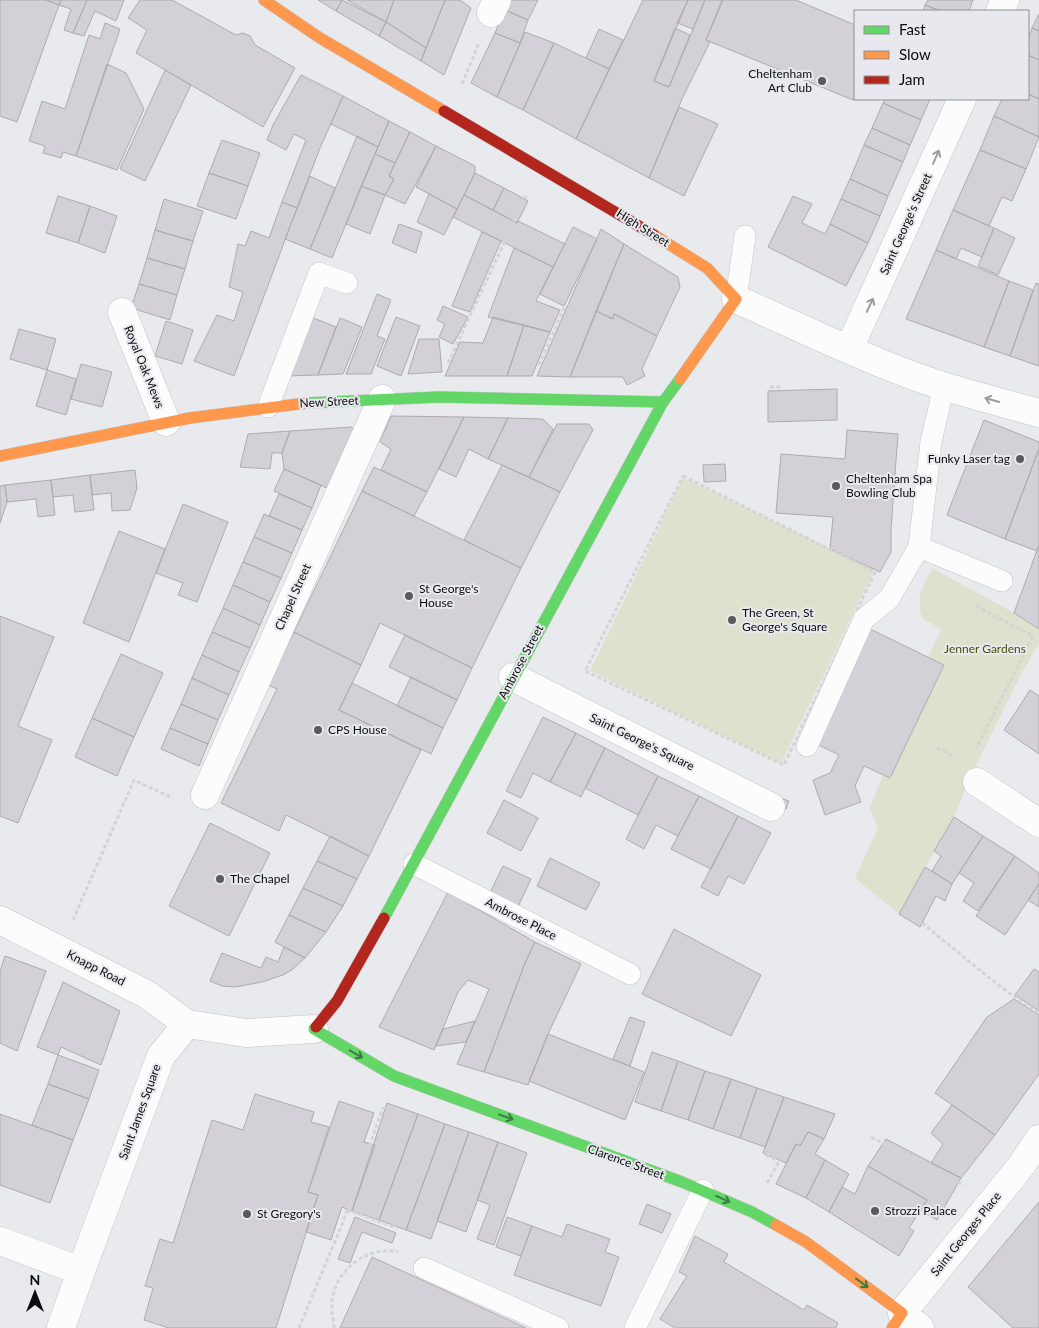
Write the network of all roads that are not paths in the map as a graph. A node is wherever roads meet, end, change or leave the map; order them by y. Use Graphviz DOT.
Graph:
graph roads {
  1 [pos="264,0"];
  2 [pos="962,100"];
  3 [pos="746,236"];
  4 [pos="347,283"];
  5 [pos="736,299"];
  6 [pos="122,312"];
  7 [pos="849,349"];
  8 [pos="944,386"];
  9 [pos="382,399"];
  10 [pos="663,402"];
  11 [pos="268,407"];
  12 [pos="1039,413"];
  13 [pos="166,422"];
  14 [pos="0,456"];
  15 [pos="918,547"];
  16 [pos="1002,581"];
  17 [pos="513,677"];
  18 [pos="806,746"];
  19 [pos="977,782"];
  20 [pos="205,794"];
  21 [pos="771,807"];
  22 [pos="1039,823"];
  23 [pos="414,864"];
  24 [pos="0,920"];
  25 [pos="630,974"];
  26 [pos="187,1024"];
  27 [pos="314,1029"];
  28 [pos="1039,1139"];
  29 [pos="1030,1172"];
  30 [pos="703,1190"];
  31 [pos="0,1241"];
  32 [pos="424,1268"];
  33 [pos="81,1271"];
  34 [pos="904,1323"];
  35 [pos="61,1328"];
  36 [pos="558,1328"];
  37 [pos="635,1328"];
  1 -- 5 [label="street, High Street"];
  7 -- 2 [label="street, Saint George's Street, one-way"];
  3 -- 5 [label="lane"];
  4 -- 11 [label="lane"];
  5 -- 7 [label="street, High Street"];
  5 -- 10 [label="street, Ambrose Street"];
  6 -- 13 [label="street, Royal Oak Mews"];
  7 -- 8 [label="street, High Street"];
  12 -- 8 [label="street, High Street, one-way"];
  8 -- 15 [label="lane"];
  9 -- 10 [label="street, New Street"];
  9 -- 11 [label="street, New Street"];
  9 -- 20 [label="street, Chapel Street"];
  10 -- 17 [label="street, Ambrose Street"];
  11 -- 13 [label="street, New Street"];
  13 -- 14 [label="street, New Street"];
  15 -- 16 [label="lane"];
  15 -- 18 [label="lane"];
  17 -- 21 [label="street, Saint George's Square"];
  17 -- 23 [label="street, Ambrose Street"];
  19 -- 22 [label="street"];
  23 -- 25 [label="lane, Ambrose Place"];
  23 -- 27 [label="street, Ambrose Street"];
  24 -- 26 [label="street, Knapp Road"];
  26 -- 27 [label="street"];
  26 -- 33 [label="street, Saint James Square"];
  27 -- 30 [label="street, Clarence Street, one-way"];
  28 -- 29 [label="street, Saint Georges Place"];
  29 -- 34 [label="street, Saint Georges Place"];
  30 -- 34 [label="street, Clarence Street, one-way"];
  30 -- 37 [label="lane"];
  31 -- 33 [label="street"];
  32 -- 36 [label="lane"];
  33 -- 35 [label="street, Saint James Square"];
}
